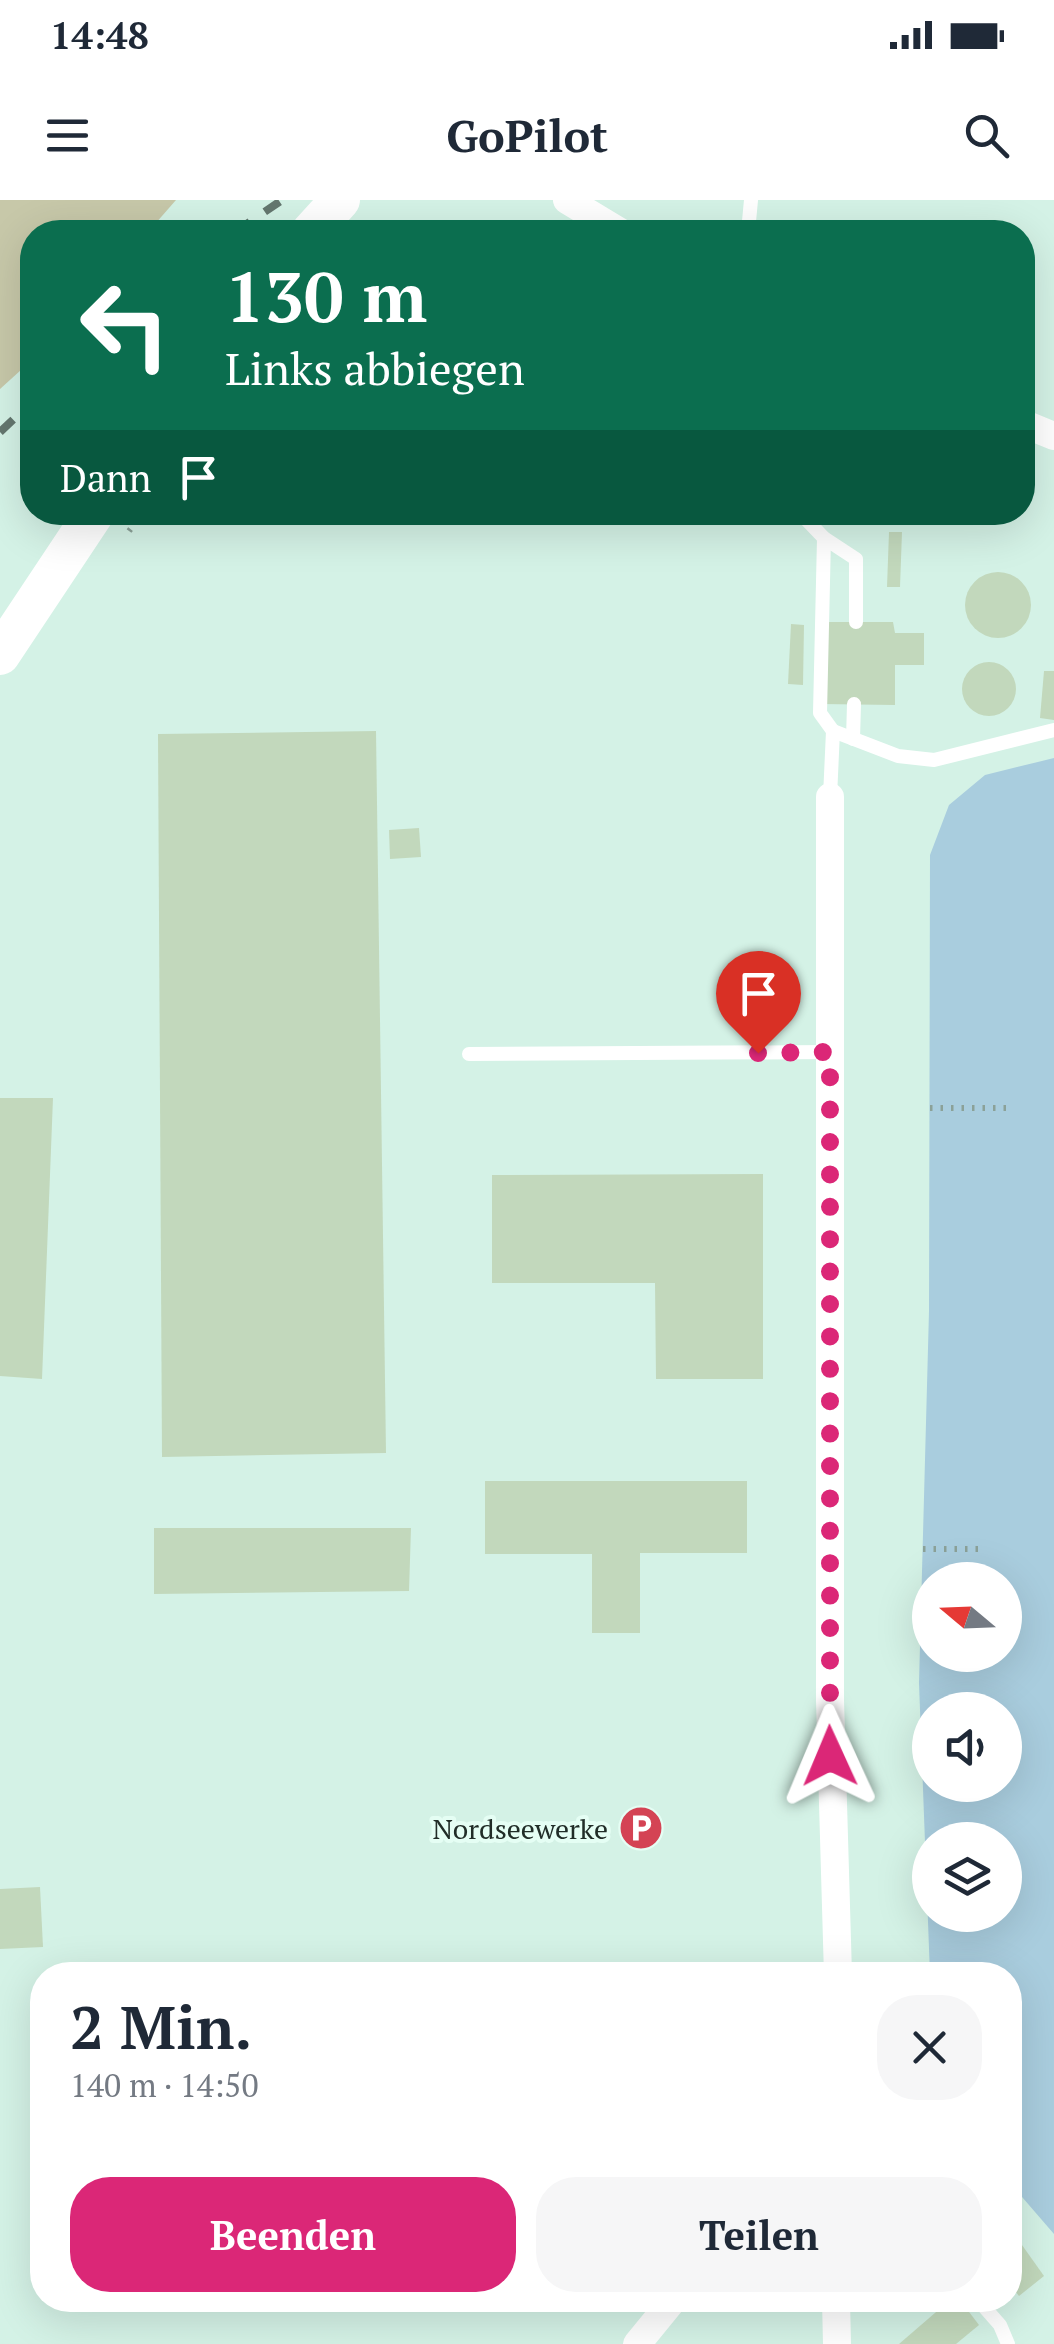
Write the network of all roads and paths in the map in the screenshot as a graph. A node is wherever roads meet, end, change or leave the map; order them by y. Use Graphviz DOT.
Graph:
graph roads {
  1 [pos="340,200"];
  2 [pos="567,200"];
  3 [pos="322,220"];
  4 [pos="600,220"];
  5 [pos="85,525"];
  6 [pos="812,525"];
  7 [pos="824,538"];
  8 [pos="856,622"];
  9 [pos="0,655"];
  10 [pos="854,704"];
  11 [pos="1054,730"];
  12 [pos="833,732"];
  13 [pos="853,738"];
  14 [pos="830,797"];
  15 [pos="830,1052"];
  16 [pos="469,1054"];
  17 [pos="930,1108"];
  18 [pos="1008,1108"];
  19 [pos="923,1549"];
  20 [pos="983,1549"];
  21 [pos="838,1962"];
  22 [pos="663,2312"];
  23 [pos="836,2312"];
  24 [pos="989,2312"];
  25 [pos="637,2344"];
  26 [pos="837,2344"];
  27 [pos="1008,2344"];
  1 -- 3 [label="main road"];
  2 -- 4 [label="street"];
  5 -- 9 [label="main road"];
  6 -- 7 [label="lane"];
  7 -- 8 [label="lane"];
  7 -- 12 [label="lane"];
  10 -- 13 [label="lane"];
  11 -- 13 [label="lane"];
  12 -- 13 [label="lane"];
  12 -- 14 [label="lane"];
  14 -- 15 [label="street"];
  15 -- 16 [label="lane"];
  15 -- 21 [label="street"];
  17 -- 18 [label="path"];
  19 -- 20 [label="path"];
  22 -- 25 [label="street"];
  23 -- 26 [label="street"];
  24 -- 27 [label="lane"];
}
